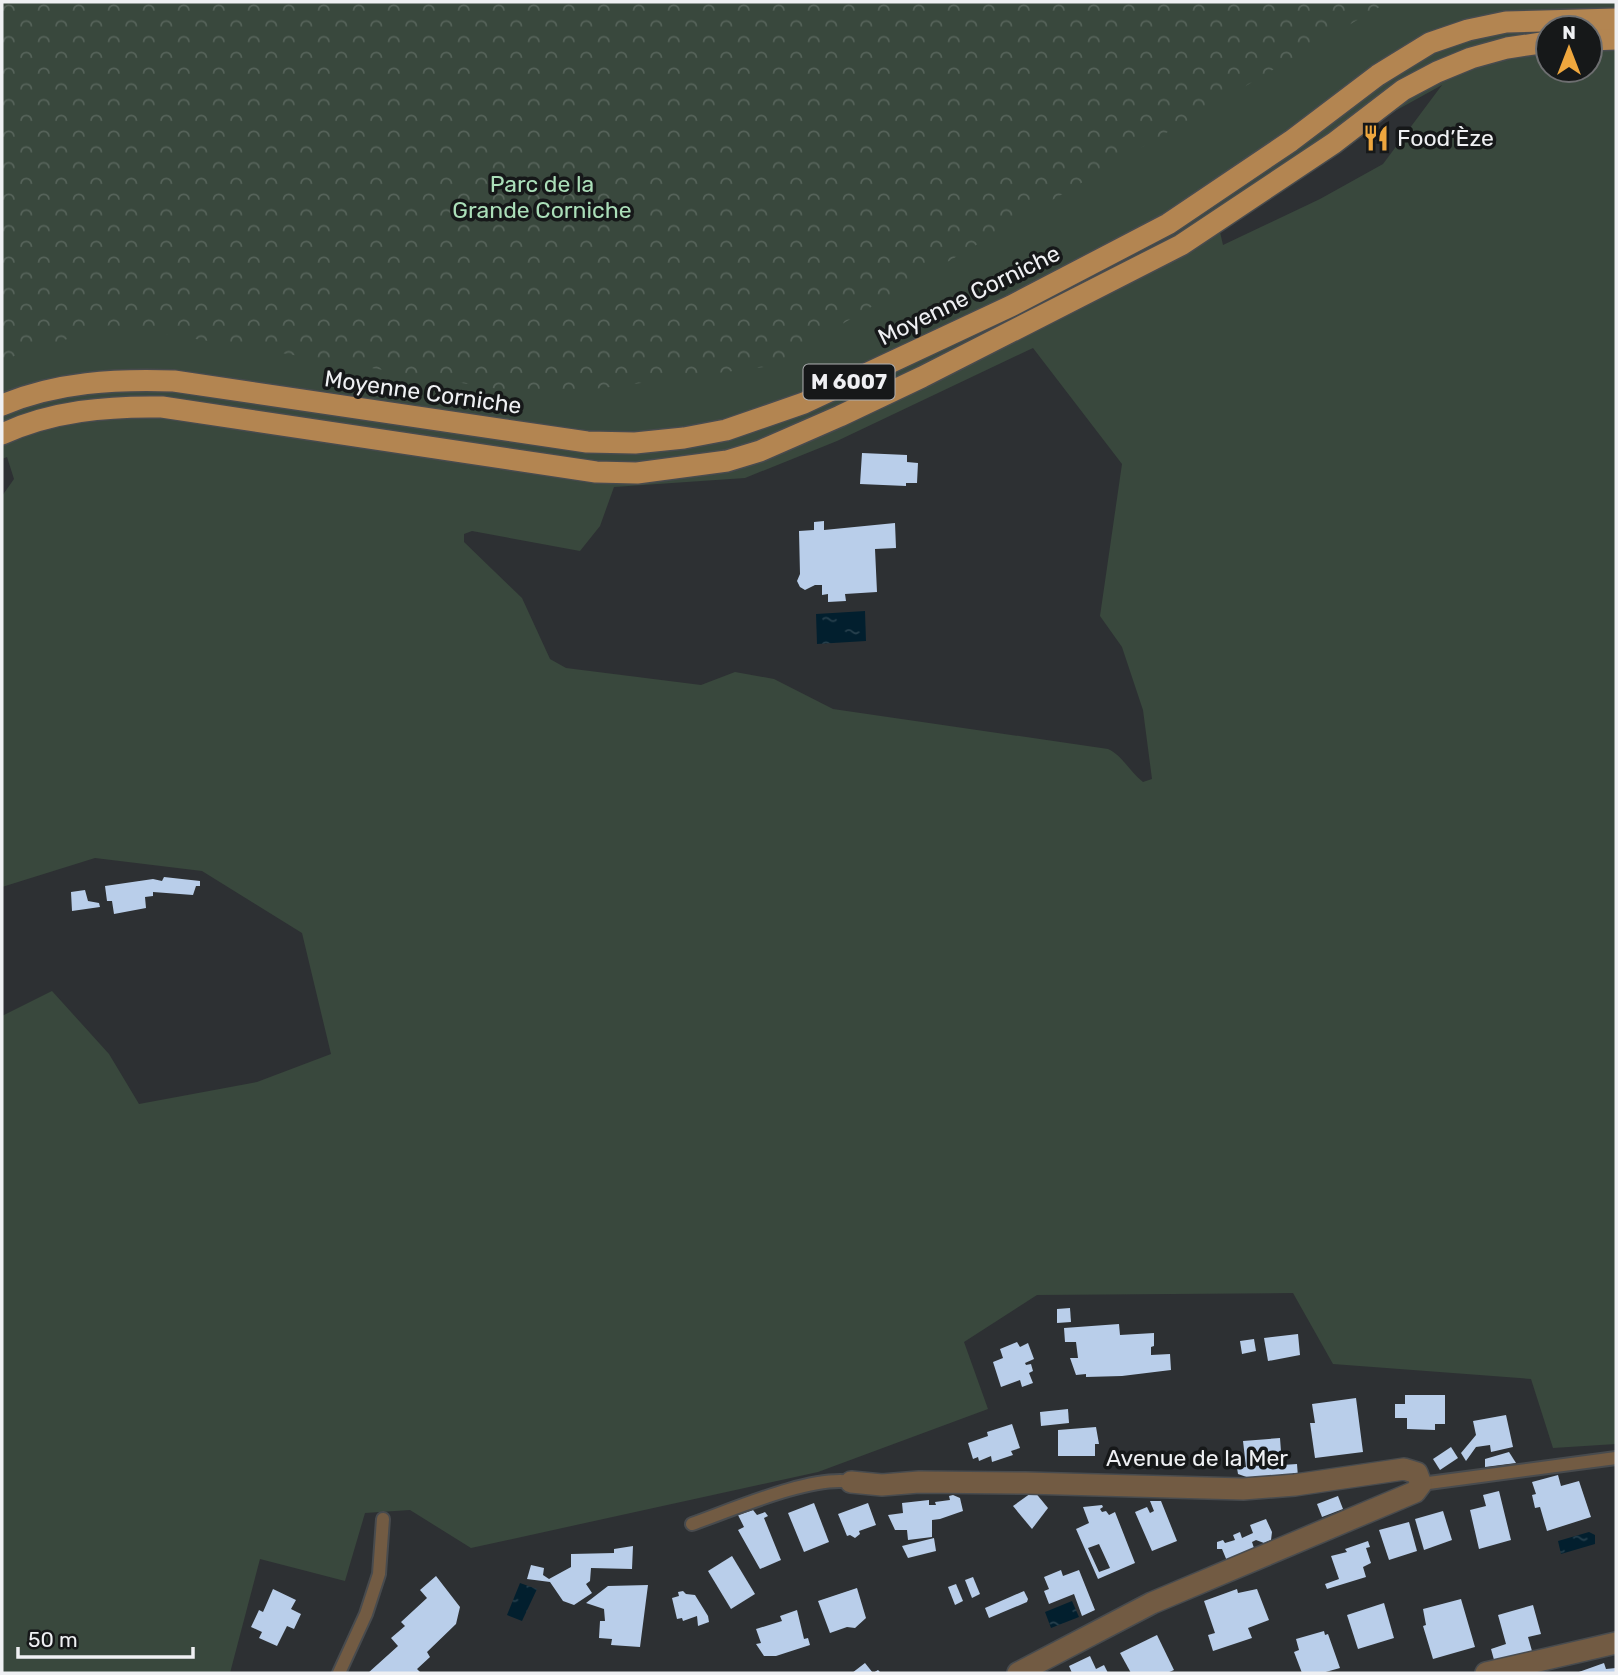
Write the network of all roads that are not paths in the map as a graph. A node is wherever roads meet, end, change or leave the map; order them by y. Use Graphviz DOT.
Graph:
graph roads {
  1 [pos="1616,19"];
  2 [pos="1534,44"];
  3 [pos="2,405"];
  4 [pos="2,435"];
  5 [pos="1616,1458"];
  6 [pos="851,1482"];
  7 [pos="1421,1484"];
  8 [pos="383,1519"];
  9 [pos="692,1524"];
  10 [pos="1616,1643"];
  11 [pos="339,1673"];
  12 [pos="1018,1673"];
  13 [pos="1486,1673"];
  1 -- 3 [label="main road, Moyenne Corniche / M 6007"];
  2 -- 4 [label="main road, M 6007"];
  5 -- 7 [label="lane"];
  6 -- 7 [label="street, Avenue de la Mer"];
  6 -- 9 [label="lane, Avenue de la Mer"];
  7 -- 12 [label="street"];
  8 -- 11 [label="lane"];
  10 -- 13 [label="street"];
}
